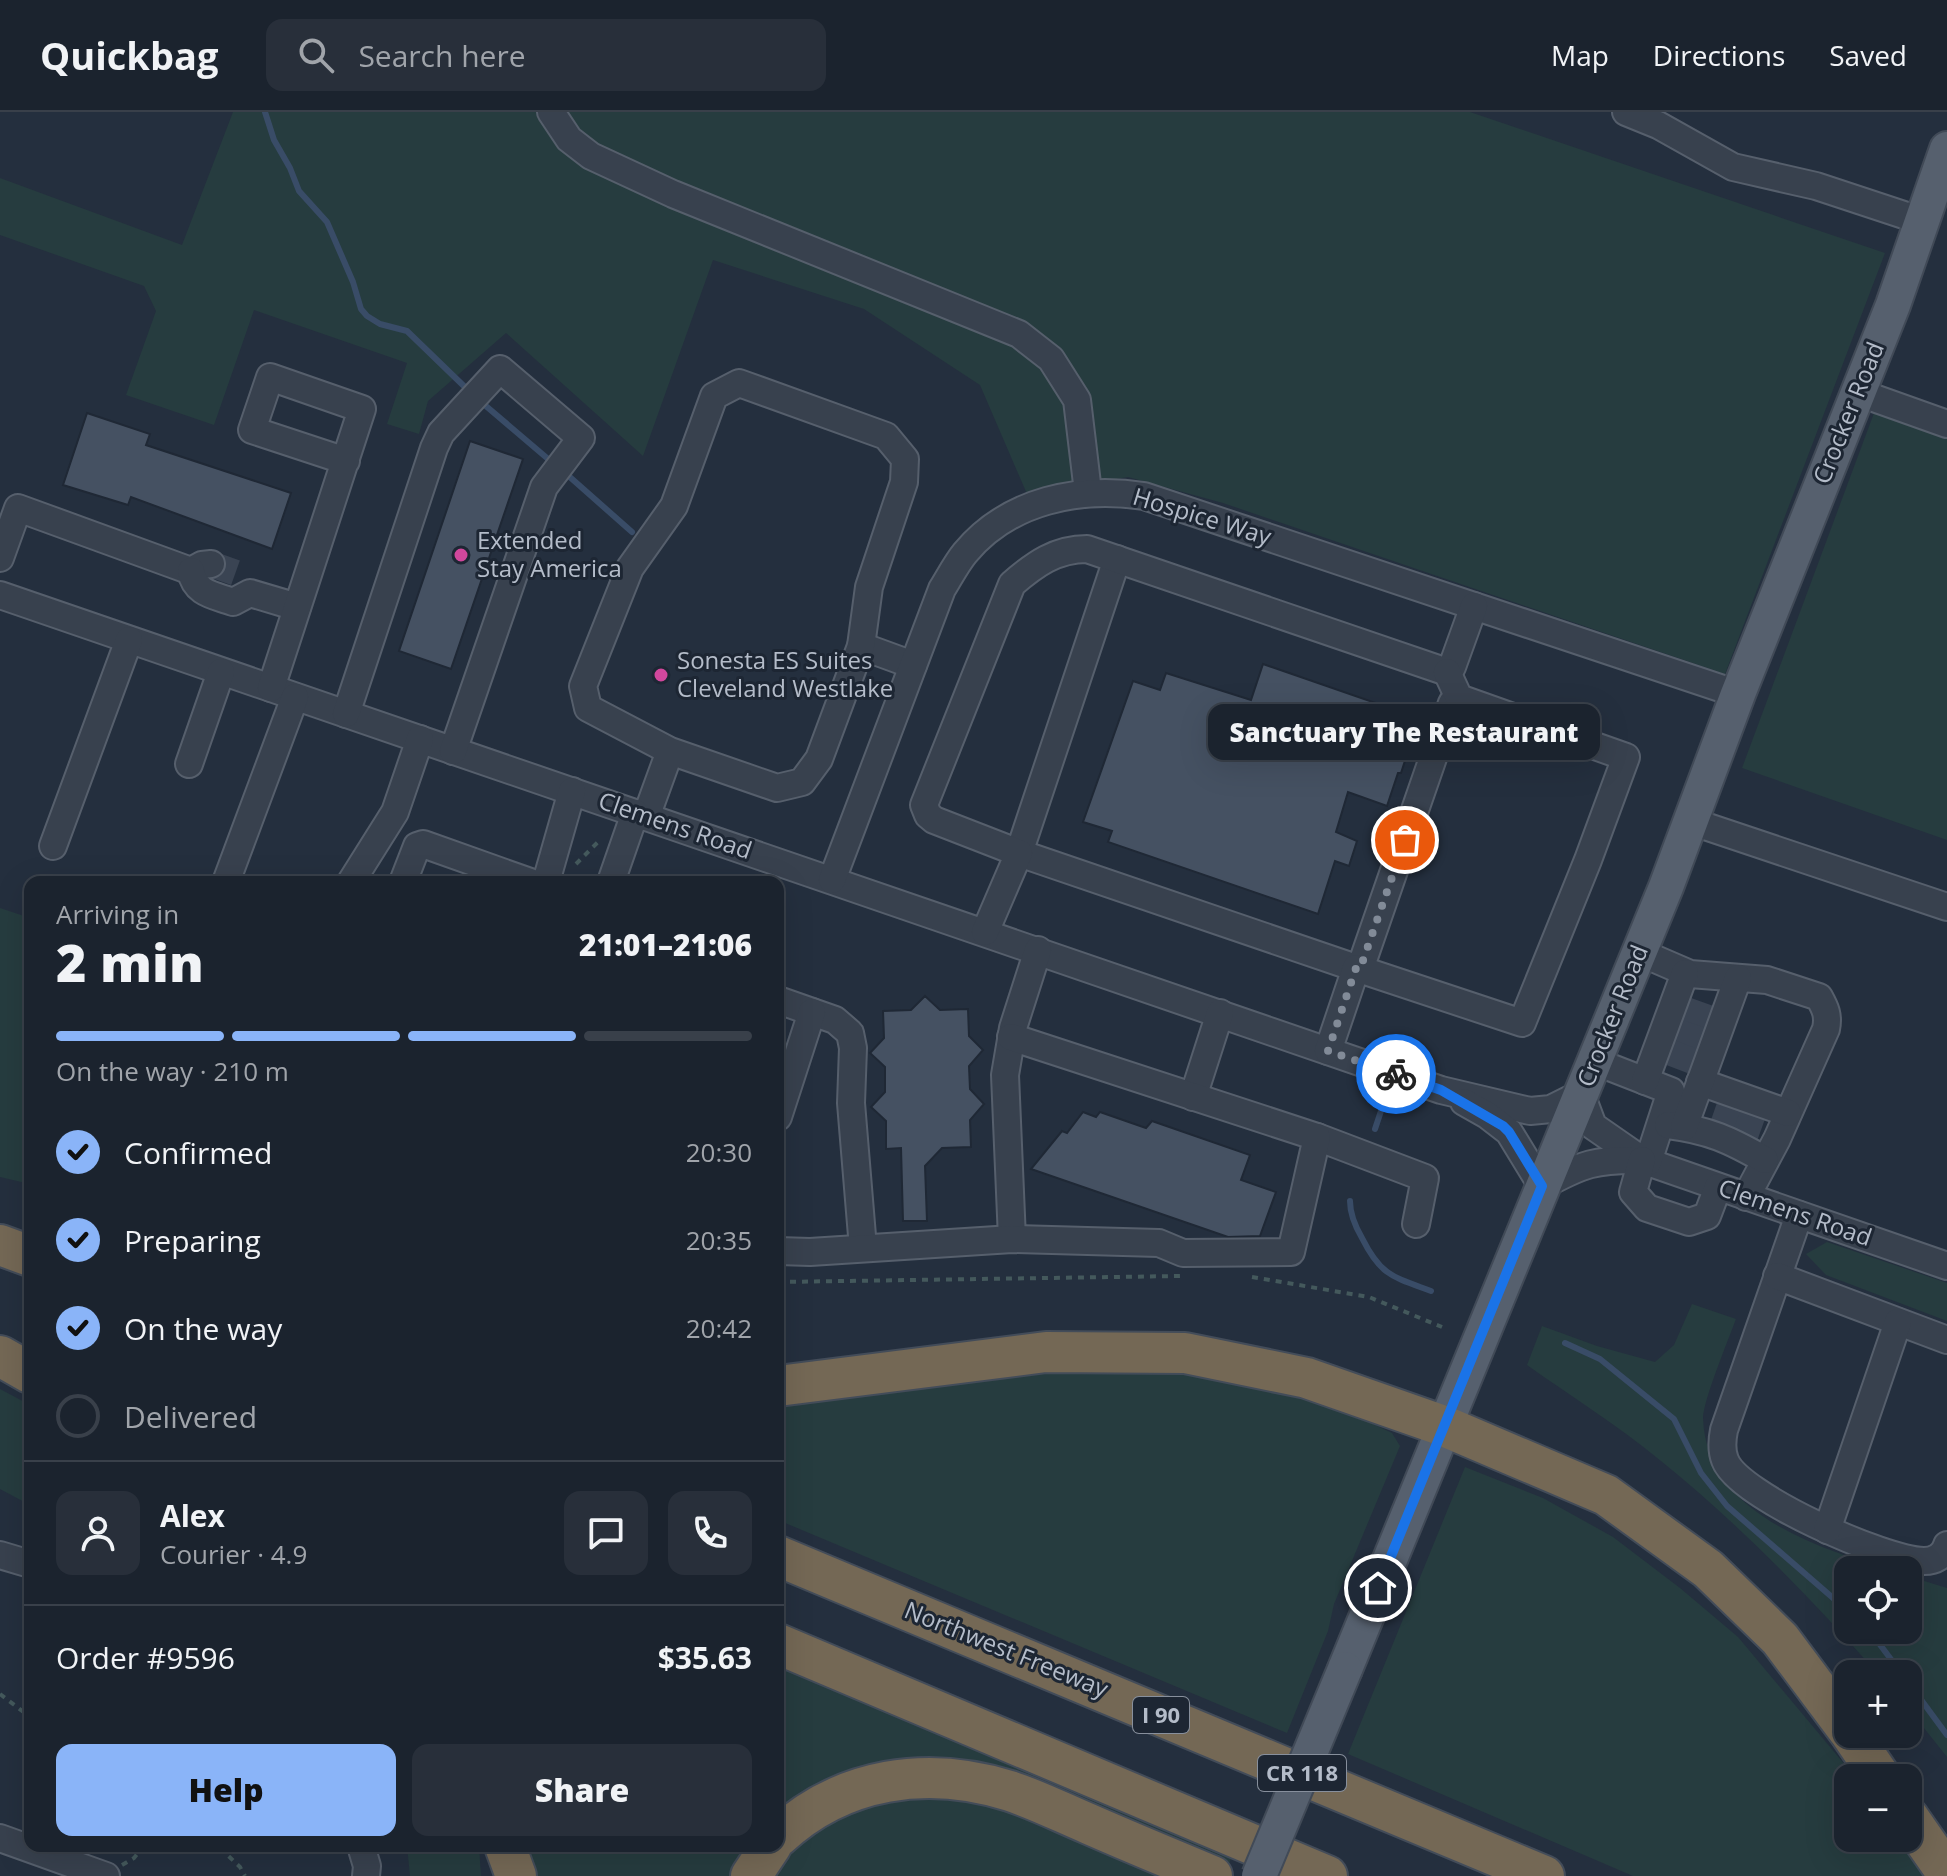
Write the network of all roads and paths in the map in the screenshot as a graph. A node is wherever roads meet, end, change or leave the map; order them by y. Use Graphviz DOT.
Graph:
graph roads {
  1 [pos="551,112"];
  2 [pos="1626,112"];
  3 [pos="1947,152"];
  4 [pos="1932,212"];
  5 [pos="1857,392"];
  6 [pos="1947,424"];
  7 [pos="346,461"];
  8 [pos="1088,492"];
  9 [pos="0,558"];
  10 [pos="1117,559"];
  11 [pos="0,595"];
  12 [pos="1474,606"];
  13 [pos="297,607"];
  14 [pos="129,640"];
  15 [pos="861,646"];
  16 [pos="913,665"];
  17 [pos="221,672"];
  18 [pos="1447,672"];
  19 [pos="283,692"];
  20 [pos="1738,694"];
  21 [pos="1459,698"];
  22 [pos="346,714"];
  23 [pos="420,739"];
  24 [pos="453,751"];
  25 [pos="670,751"];
  26 [pos="189,764"];
  27 [pos="572,791"];
  28 [pos="641,815"];
  29 [pos="1690,821"];
  30 [pos="608,832"];
  31 [pos="53,846"];
  32 [pos="1019,853"];
  33 [pos="572,874"];
  34 [pos="228,876"];
  35 [pos="355,876"];
  36 [pos="405,876"];
  37 [pos="513,876"];
  38 [pos="548,876"];
  39 [pos="614,876"];
  40 [pos="832,880"];
  41 [pos="1947,907"];
  42 [pos="985,932"];
  43 [pos="1038,950"];
  44 [pos="1639,952"];
  45 [pos="1358,968"];
  46 [pos="1685,973"];
  47 [pos="1738,978"];
  48 [pos="784,1002"];
  49 [pos="812,1012"];
  50 [pos="1220,1013"];
  51 [pos="1011,1037"];
  52 [pos="1328,1051"];
  53 [pos="1702,1059"];
  54 [pos="1594,1061"];
  55 [pos="1645,1081"];
  56 [pos="1441,1090"];
  57 [pos="1581,1094"];
  58 [pos="1193,1097"];
  59 [pos="784,1098"];
  60 [pos="1788,1113"];
  61 [pos="1672,1126"];
  62 [pos="1317,1137"];
  63 [pos="1765,1160"];
  64 [pos="1645,1161"];
  65 [pos="1542,1186"];
  66 [pos="1718,1187"];
  67 [pos="1746,1197"];
  68 [pos="1799,1215"];
  69 [pos="1416,1224"];
  70 [pos="0,1225"];
  71 [pos="24,1232"];
  72 [pos="1012,1239"];
  73 [pos="0,1245"];
  74 [pos="863,1248"];
  75 [pos="784,1251"];
  76 [pos="24,1254"];
  77 [pos="1947,1266"];
  78 [pos="1242,1275"];
  79 [pos="1180,1276"];
  80 [pos="1777,1276"];
  81 [pos="784,1282"];
  82 [pos="1898,1322"];
  83 [pos="1442,1327"];
  84 [pos="0,1331"];
  85 [pos="24,1340"];
  86 [pos="1947,1340"];
  87 [pos="0,1356"];
  88 [pos="24,1370"];
  89 [pos="784,1385"];
  90 [pos="1444,1426"];
  91 [pos="1827,1530"];
  92 [pos="1947,1545"];
  93 [pos="0,1555"];
  94 [pos="784,1559"];
  95 [pos="24,1562"];
  96 [pos="784,1647"];
  97 [pos="0,1694"];
  98 [pos="24,1712"];
  99 [pos="1834,1712"];
  100 [pos="784,1831"];
  101 [pos="1922,1837"];
  102 [pos="0,1838"];
  103 [pos="24,1846"];
  104 [pos="40,1852"];
  105 [pos="139,1852"];
  106 [pos="224,1852"];
  107 [pos="363,1852"];
  108 [pos="507,1852"];
  109 [pos="767,1852"];
  110 [pos="1947,1873"];
  111 [pos="106,1875"];
  112 [pos="245,1876"];
  113 [pos="366,1876"];
  114 [pos="516,1876"];
  115 [pos="751,1876"];
  116 [pos="1212,1876"];
  117 [pos="1259,1876"];
  118 [pos="1327,1876"];
  119 [pos="1544,1876"];
  1 -- 8 [label="street"];
  2 -- 4 [label="street"];
  3 -- 4 [label="main road, Crocker Road / CR 118"];
  4 -- 5 [label="main road, Crocker Road / CR 118"];
  5 -- 6 [label="street"];
  5 -- 20 [label="main road, Crocker Road / CR 118"];
  7 -- 13 [label="street"];
  8 -- 12 [label="street, Hospice Way"];
  8 -- 16 [label="street, Hospice Way"];
  9 -- 13 [label="street"];
  10 -- 18 [label="street"];
  10 -- 32 [label="street"];
  10 -- 32 [label="street"];
  11 -- 14 [label="street, Clemens Road"];
  12 -- 18 [label="street"];
  12 -- 20 [label="street, Hospice Way"];
  13 -- 19 [label="street"];
  14 -- 17 [label="street, Clemens Road"];
  14 -- 31 [label="street"];
  15 -- 16 [label="street"];
  15 -- 25 [label="street"];
  15 -- 25 [label="street"];
  16 -- 40 [label="street, Hospice Way"];
  17 -- 19 [label="street, Clemens Road"];
  17 -- 26 [label="street"];
  18 -- 21 [label="street"];
  19 -- 22 [label="street, Clemens Road"];
  19 -- 34 [label="street"];
  20 -- 29 [label="main road, Crocker Road / CR 118"];
  21 -- 45 [label="street"];
  21 -- 45 [label="street"];
  22 -- 23 [label="street, Clemens Road"];
  22 -- 24 [label="street"];
  23 -- 24 [label="street, Clemens Road"];
  23 -- 35 [label="street"];
  24 -- 27 [label="street, Clemens Road"];
  25 -- 28 [label="street"];
  27 -- 28 [label="street, Clemens Road"];
  27 -- 38 [label="street"];
  28 -- 39 [label="street"];
  28 -- 40 [label="street, Clemens Road"];
  29 -- 41 [label="street"];
  29 -- 44 [label="main road, Crocker Road / CR 118"];
  30 -- 33 [label="path"];
  32 -- 42 [label="street"];
  32 -- 45 [label="street"];
  36 -- 37 [label="street"];
  40 -- 42 [label="street, Clemens Road"];
  42 -- 43 [label="street, Clemens Road"];
  43 -- 50 [label="street, Clemens Road"];
  43 -- 51 [label="street"];
  44 -- 46 [label="street"];
  44 -- 54 [label="main road, Crocker Road / CR 118"];
  45 -- 52 [label="street"];
  46 -- 47 [label="street"];
  46 -- 55 [label="street"];
  47 -- 53 [label="street"];
  47 -- 60 [label="street"];
  48 -- 49 [label="street"];
  49 -- 59 [label="street"];
  49 -- 74 [label="street"];
  50 -- 52 [label="street, Clemens Road"];
  50 -- 58 [label="street"];
  51 -- 58 [label="street"];
  51 -- 72 [label="street"];
  52 -- 56 [label="street, Clemens Road"];
  53 -- 55 [label="street"];
  53 -- 60 [label="street"];
  53 -- 61 [label="street"];
  54 -- 55 [label="street"];
  54 -- 57 [label="main road, Crocker Road / CR 118"];
  56 -- 57 [label="street, Clemens Road"];
  56 -- 65 [label="street, Clemens Road"];
  57 -- 64 [label="street, Clemens Road"];
  57 -- 65 [label="main road, Crocker Road / CR 118"];
  58 -- 62 [label="street"];
  60 -- 63 [label="street"];
  61 -- 63 [label="street"];
  61 -- 64 [label="street"];
  62 -- 69 [label="street"];
  62 -- 72 [label="street"];
  63 -- 67 [label="street"];
  64 -- 65 [label="street, Clemens Road"];
  64 -- 66 [label="street, Clemens Road"];
  64 -- 66 [label="street"];
  65 -- 90 [label="main road, Crocker Road / CR 118"];
  66 -- 67 [label="street, Clemens Road"];
  67 -- 68 [label="street, Clemens Road"];
  68 -- 77 [label="street, Clemens Road"];
  68 -- 80 [label="street"];
  70 -- 71 [label="highway"];
  72 -- 74 [label="street"];
  73 -- 76 [label="highway"];
  74 -- 75 [label="street"];
  78 -- 83 [label="path"];
  79 -- 81 [label="path"];
  80 -- 82 [label="street"];
  80 -- 91 [label="street"];
  82 -- 86 [label="street"];
  82 -- 91 [label="street"];
  84 -- 85 [label="highway"];
  87 -- 88 [label="highway"];
  89 -- 90 [label="highway"];
  90 -- 99 [label="highway"];
  90 -- 117 [label="main road, Crocker Road / CR 118, bridge"];
  91 -- 92 [label="street"];
  93 -- 95 [label="street"];
  94 -- 119 [label="highway, Northwest Freeway / I 90"];
  96 -- 118 [label="highway"];
  97 -- 98 [label="path"];
  100 -- 116 [label="highway"];
  101 -- 110 [label="highway"];
  102 -- 103 [label="street"];
  104 -- 111 [label="street"];
  105 -- 111 [label="path"];
  106 -- 112 [label="path"];
  107 -- 113 [label="street"];
  108 -- 114 [label="highway"];
  109 -- 115 [label="highway"];
}
